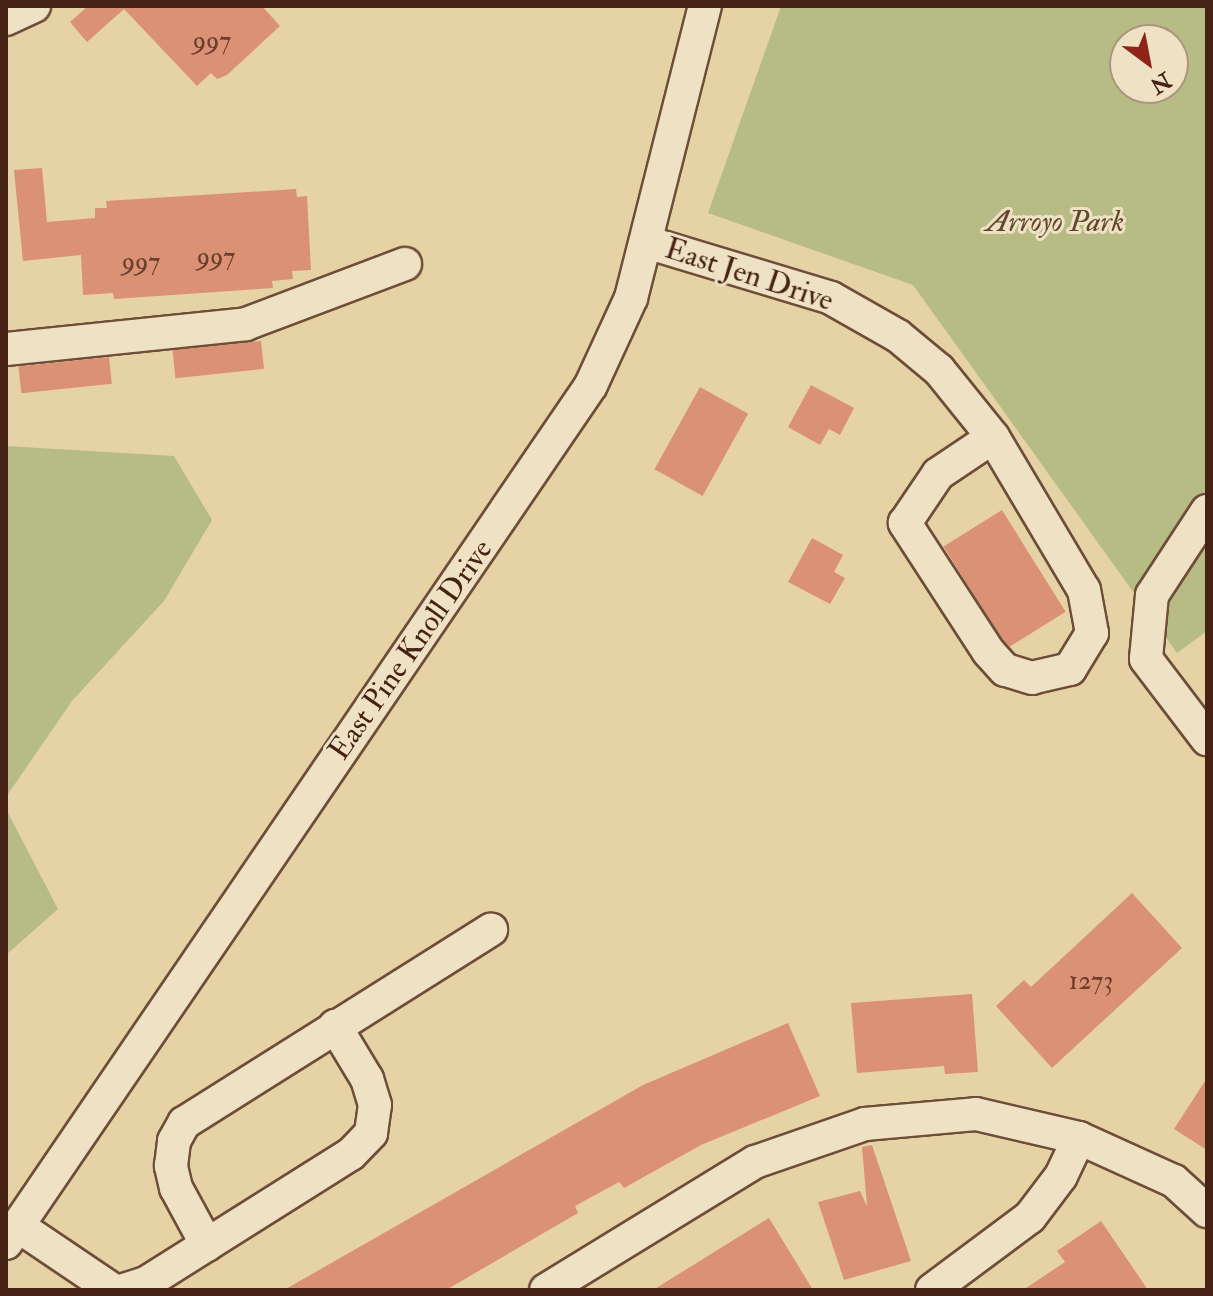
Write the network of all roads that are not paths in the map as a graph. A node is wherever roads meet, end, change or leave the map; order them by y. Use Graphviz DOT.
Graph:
graph roads {
  1 [pos="34,6"];
  2 [pos="705,6"];
  3 [pos="6,19"];
  4 [pos="646,242"];
  5 [pos="405,264"];
  6 [pos="6,349"];
  7 [pos="993,437"];
  8 [pos="1207,511"];
  9 [pos="1207,739"];
  10 [pos="491,930"];
  11 [pos="335,1026"];
  12 [pos="1079,1138"];
  13 [pos="1207,1211"];
  14 [pos="12,1235"];
  15 [pos="207,1245"];
  16 [pos="566,1285"];
  17 [pos="113,1290"];
  18 [pos="124,1290"];
  19 [pos="932,1290"];
  1 -- 3 [label="street"];
  2 -- 4 [label="street, East Pine Knoll Drive"];
  4 -- 7 [label="street, East Jen Drive"];
  4 -- 14 [label="street, East Pine Knoll Drive"];
  5 -- 6 [label="street"];
  7 -- 7 [label="street, East Jen Drive"];
  8 -- 9 [label="street"];
  10 -- 11 [label="street"];
  11 -- 15 [label="street"];
  11 -- 15 [label="street"];
  12 -- 13 [label="street"];
  12 -- 16 [label="street"];
  12 -- 19 [label="street"];
  14 -- 17 [label="street"];
  15 -- 18 [label="street"];
}
